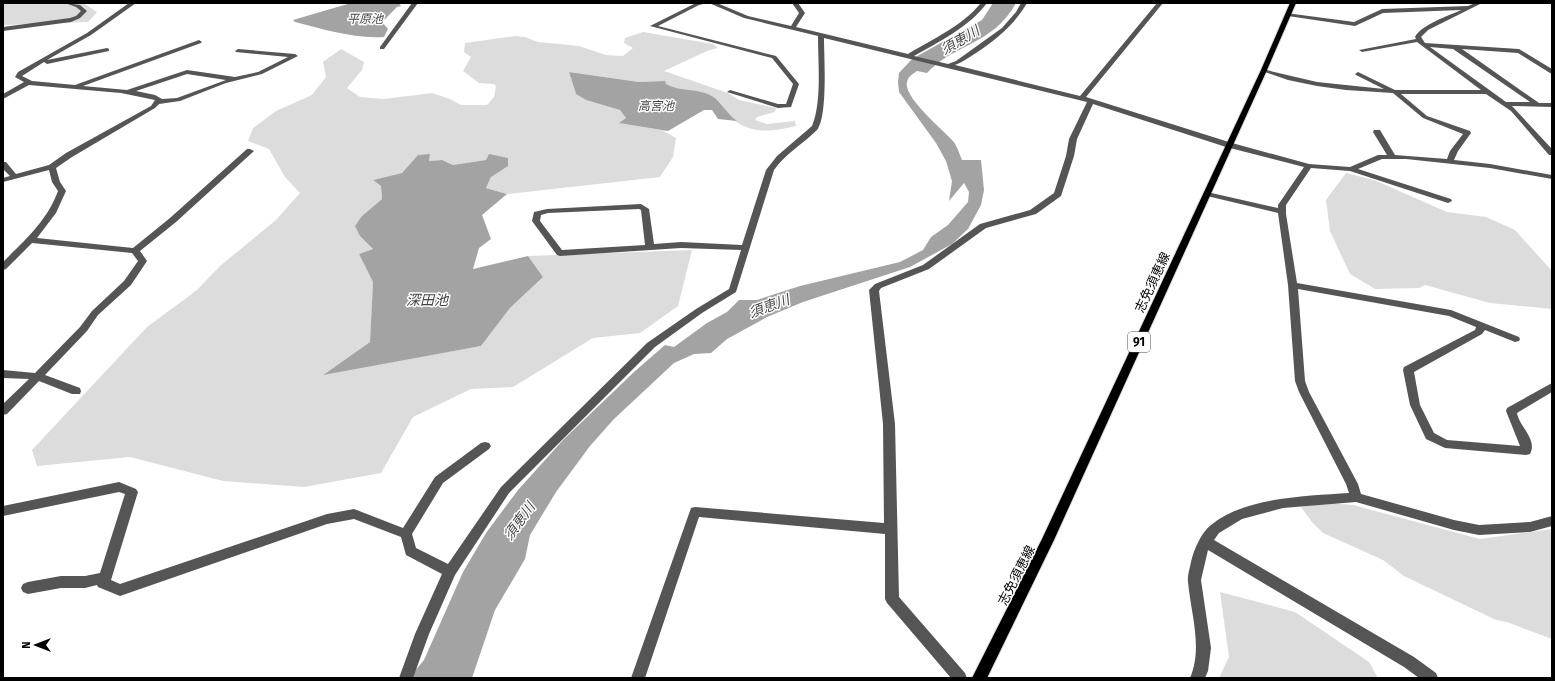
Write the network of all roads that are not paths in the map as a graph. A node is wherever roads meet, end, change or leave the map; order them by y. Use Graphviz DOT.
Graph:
graph roads {
  1 [pos="68,3"];
  2 [pos="133,3"];
  3 [pos="415,3"];
  4 [pos="705,3"];
  5 [pos="712,3"];
  6 [pos="795,3"];
  7 [pos="984,3"];
  8 [pos="1024,3"];
  9 [pos="1160,3"];
  10 [pos="1293,3"];
  11 [pos="1479,3"];
  12 [pos="1471,8"];
  13 [pos="1288,14"];
  14 [pos="793,28"];
  15 [pos="3,29"];
  16 [pos="821,34"];
  17 [pos="199,42"];
  18 [pos="1422,43"];
  19 [pos="1455,47"];
  20 [pos="382,48"];
  21 [pos="107,50"];
  22 [pos="1362,50"];
  23 [pos="238,51"];
  24 [pos="911,56"];
  25 [pos="947,64"];
  26 [pos="35,65"];
  27 [pos="1264,70"];
  28 [pos="1552,72"];
  29 [pos="1358,74"];
  30 [pos="236,80"];
  31 [pos="29,82"];
  32 [pos="74,86"];
  33 [pos="128,92"];
  34 [pos="730,92"];
  35 [pos="1395,92"];
  36 [pos="1488,92"];
  37 [pos="3,97"];
  38 [pos="1082,98"];
  39 [pos="1091,100"];
  40 [pos="157,102"];
  41 [pos="1506,104"];
  42 [pos="1538,104"];
  43 [pos="1552,105"];
  44 [pos="1377,132"];
  45 [pos="1229,145"];
  46 [pos="250,151"];
  47 [pos="1552,153"];
  48 [pos="1392,156"];
  49 [pos="1450,161"];
  50 [pos="3,164"];
  51 [pos="1309,166"];
  52 [pos="52,167"];
  53 [pos="1351,169"];
  54 [pos="14,176"];
  55 [pos="1552,178"];
  56 [pos="3,180"];
  57 [pos="1207,194"];
  58 [pos="1448,201"];
  59 [pos="1282,211"];
  60 [pos="30,240"];
  61 [pos="650,247"];
  62 [pos="745,248"];
  63 [pos="134,250"];
  64 [pos="3,267"];
  65 [pos="1293,285"];
  66 [pos="1482,325"];
  67 [pos="1515,339"];
  68 [pos="3,374"];
  69 [pos="38,376"];
  70 [pos="1552,387"];
  71 [pos="76,391"];
  72 [pos="3,411"];
  73 [pos="485,446"];
  74 [pos="1356,498"];
  75 [pos="3,511"];
  76 [pos="1552,521"];
  77 [pos="892,529"];
  78 [pos="406,534"];
  79 [pos="1206,542"];
  80 [pos="450,572"];
  81 [pos="106,577"];
  82 [pos="28,588"];
  83 [pos="406,678"];
  84 [pos="638,678"];
  85 [pos="960,678"];
  86 [pos="978,678"];
  87 [pos="1197,678"];
  88 [pos="1432,678"];
  1 -- 15 [label="street"];
  2 -- 26 [label="street"];
  3 -- 20 [label="street"];
  4 -- 34 [label="street"];
  5 -- 14 [label="street"];
  6 -- 14 [label="street"];
  7 -- 24 [label="street"];
  8 -- 25 [label="street"];
  9 -- 38 [label="street"];
  10 -- 13 [label="main road, 志免須恵線 / 91"];
  11 -- 12 [label="street"];
  12 -- 13 [label="street"];
  12 -- 18 [label="street"];
  13 -- 27 [label="main road, 志免須恵線 / 91"];
  14 -- 16 [label="street"];
  16 -- 24 [label="street"];
  16 -- 62 [label="street"];
  17 -- 32 [label="street"];
  18 -- 19 [label="street"];
  18 -- 22 [label="street"];
  18 -- 36 [label="street"];
  19 -- 28 [label="street"];
  19 -- 42 [label="street"];
  21 -- 26 [label="street"];
  23 -- 30 [label="street"];
  24 -- 25 [label="street"];
  25 -- 38 [label="street"];
  26 -- 31 [label="street"];
  27 -- 35 [label="street"];
  27 -- 45 [label="main road, 志免須恵線 / 91"];
  29 -- 35 [label="street"];
  30 -- 33 [label="street"];
  30 -- 40 [label="street"];
  31 -- 32 [label="street"];
  31 -- 37 [label="street"];
  32 -- 33 [label="street"];
  33 -- 40 [label="street"];
  35 -- 36 [label="street"];
  35 -- 49 [label="street"];
  36 -- 41 [label="street"];
  38 -- 39 [label="street"];
  39 -- 45 [label="street"];
  39 -- 77 [label="street"];
  40 -- 52 [label="street"];
  41 -- 42 [label="street"];
  41 -- 47 [label="street"];
  42 -- 43 [label="street"];
  44 -- 48 [label="street"];
  45 -- 51 [label="street"];
  45 -- 57 [label="main road, 志免須恵線 / 91"];
  46 -- 63 [label="street"];
  48 -- 49 [label="street"];
  48 -- 53 [label="street"];
  49 -- 55 [label="street"];
  50 -- 54 [label="street"];
  51 -- 53 [label="street"];
  51 -- 59 [label="street"];
  52 -- 54 [label="street"];
  52 -- 60 [label="street"];
  53 -- 58 [label="street"];
  54 -- 56 [label="street"];
  57 -- 59 [label="street"];
  57 -- 86 [label="main road, 志免須恵線 / 91"];
  59 -- 65 [label="street"];
  60 -- 63 [label="street"];
  60 -- 64 [label="street"];
  61 -- 61 [label="street"];
  61 -- 62 [label="street"];
  62 -- 80 [label="street"];
  63 -- 69 [label="street"];
  65 -- 66 [label="street"];
  65 -- 74 [label="street"];
  66 -- 67 [label="street"];
  66 -- 70 [label="street"];
  68 -- 69 [label="street"];
  69 -- 71 [label="street"];
  69 -- 72 [label="street"];
  73 -- 78 [label="street"];
  74 -- 76 [label="street"];
  74 -- 79 [label="street"];
  75 -- 81 [label="street"];
  77 -- 84 [label="street"];
  77 -- 85 [label="street"];
  78 -- 80 [label="street"];
  78 -- 81 [label="street"];
  79 -- 87 [label="street"];
  79 -- 88 [label="street"];
  80 -- 83 [label="street"];
  81 -- 82 [label="street"];
}
